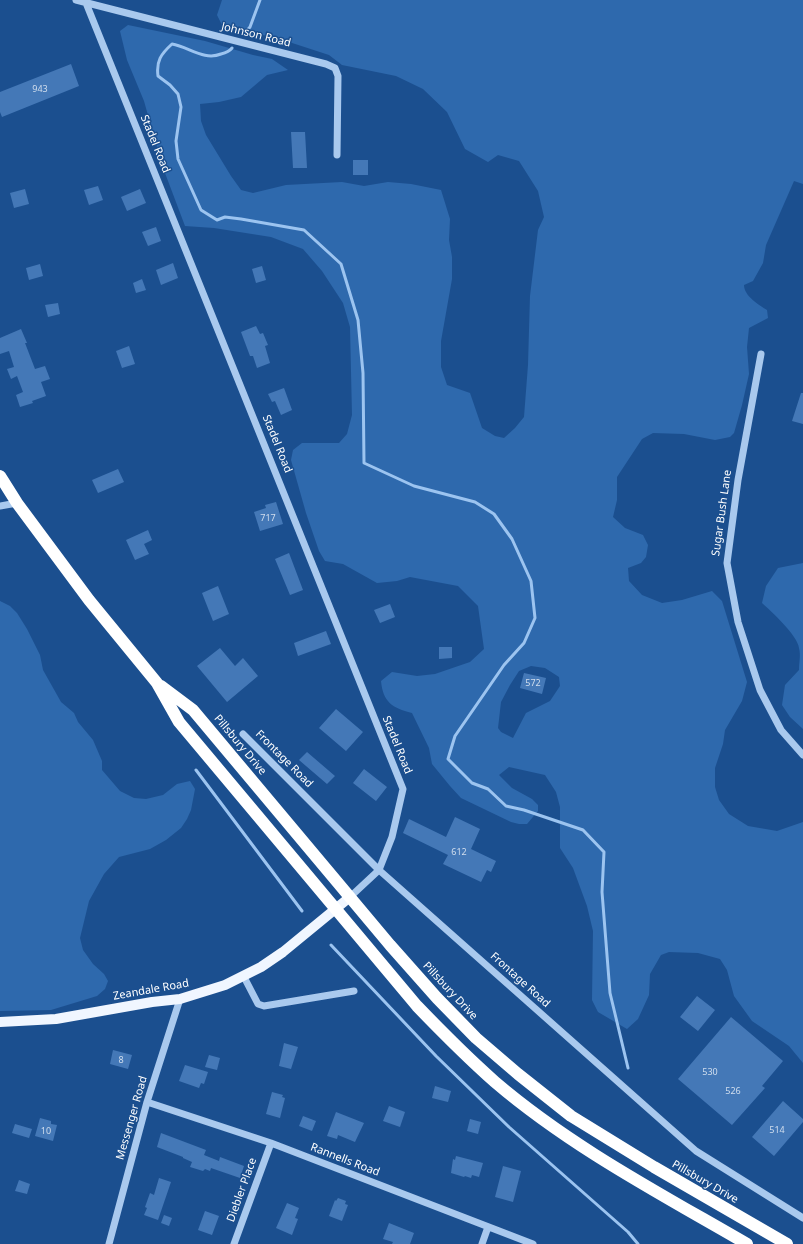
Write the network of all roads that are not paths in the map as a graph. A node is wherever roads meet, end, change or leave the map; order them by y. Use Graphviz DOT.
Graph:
graph roads {
  1 [pos="76,0"];
  2 [pos="86,3"];
  3 [pos="337,155"];
  4 [pos="761,354"];
  5 [pos="0,476"];
  6 [pos="17,503"];
  7 [pos="0,506"];
  8 [pos="157,683"];
  9 [pos="243,734"];
  10 [pos="803,755"];
  11 [pos="379,870"];
  12 [pos="350,897"];
  13 [pos="336,911"];
  14 [pos="244,977"];
  15 [pos="354,991"];
  16 [pos="180,999"];
  17 [pos="0,1022"];
  18 [pos="147,1102"];
  19 [pos="271,1143"];
  20 [pos="803,1218"];
  21 [pos="488,1227"];
  22 [pos="109,1244"];
  23 [pos="234,1244"];
  24 [pos="482,1244"];
  25 [pos="533,1244"];
  26 [pos="747,1244"];
  27 [pos="787,1244"];
  1 -- 2 [label="street"];
  2 -- 3 [label="street, Johnson Road"];
  2 -- 11 [label="street, Stadel Road"];
  4 -- 10 [label="street, Sugar Bush Lane"];
  5 -- 6 [label="highway, Pillsbury Drive"];
  6 -- 7 [label="street"];
  6 -- 8 [label="highway, Pillsbury Drive"];
  8 -- 12 [label="highway, Pillsbury Drive"];
  8 -- 13 [label="highway, Pillsbury Drive"];
  9 -- 11 [label="street, Frontage Road"];
  11 -- 12 [label="street, Stadel Road"];
  11 -- 20 [label="street, Frontage Road"];
  12 -- 13 [label="main road, Zeandale Road"];
  12 -- 27 [label="highway, Pillsbury Drive"];
  13 -- 14 [label="main road, Zeandale Road"];
  13 -- 26 [label="highway, Pillsbury Drive"];
  14 -- 15 [label="street"];
  14 -- 16 [label="main road, Zeandale Road"];
  16 -- 17 [label="main road, Zeandale Road"];
  16 -- 18 [label="street, Messenger Road"];
  18 -- 19 [label="street, Rannells Road"];
  18 -- 22 [label="street, Messenger Road"];
  19 -- 21 [label="street, Rannells Road"];
  19 -- 23 [label="street, Diebler Place"];
  21 -- 24 [label="street"];
  21 -- 25 [label="street, Rannells Road"];
}
